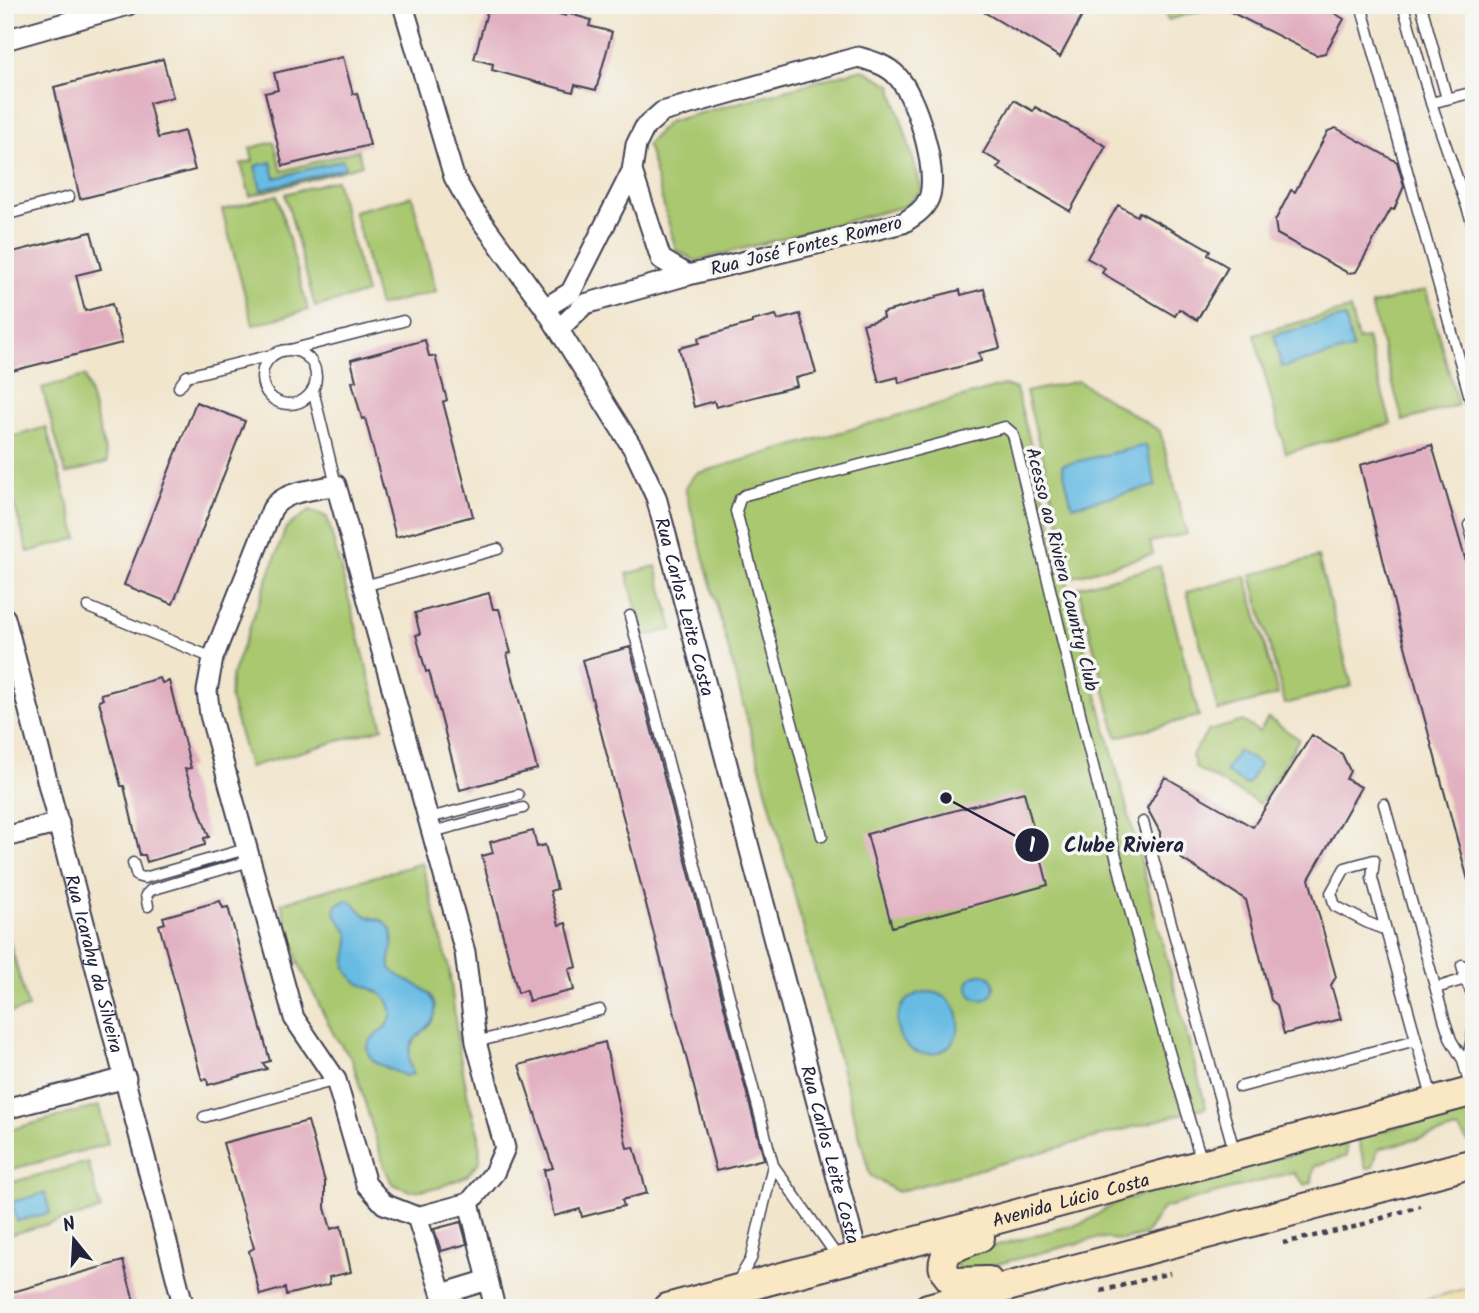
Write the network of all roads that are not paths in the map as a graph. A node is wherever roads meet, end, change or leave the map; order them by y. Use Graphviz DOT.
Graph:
graph roads {
  1 [pos="128,5"];
  2 [pos="403,5"];
  3 [pos="1361,5"];
  4 [pos="1403,5"];
  5 [pos="1420,5"];
  6 [pos="5,40"];
  7 [pos="1474,92"];
  8 [pos="1447,99"];
  9 [pos="1431,103"];
  10 [pos="632,171"];
  11 [pos="69,197"];
  12 [pos="5,215"];
  13 [pos="1474,227"];
  14 [pos="688,275"];
  15 [pos="545,307"];
  16 [pos="403,321"];
  17 [pos="559,329"];
  18 [pos="290,350"];
  19 [pos="273,355"];
  20 [pos="180,387"];
  21 [pos="313,390"];
  22 [pos="1474,412"];
  23 [pos="336,485"];
  24 [pos="1469,526"];
  25 [pos="1474,542"];
  26 [pos="498,549"];
  27 [pos="364,586"];
  28 [pos="88,607"];
  29 [pos="630,616"];
  30 [pos="5,618"];
  31 [pos="213,658"];
  32 [pos="518,795"];
  33 [pos="1384,804"];
  34 [pos="523,808"];
  35 [pos="1143,822"];
  36 [pos="60,823"];
  37 [pos="430,825"];
  38 [pos="822,836"];
  39 [pos="5,837"];
  40 [pos="248,855"];
  41 [pos="133,863"];
  42 [pos="148,906"];
  43 [pos="1386,930"];
  44 [pos="1462,965"];
  45 [pos="1474,971"];
  46 [pos="1465,979"];
  47 [pos="1436,988"];
  48 [pos="1474,997"];
  49 [pos="600,1010"];
  50 [pos="1474,1028"];
  51 [pos="1416,1040"];
  52 [pos="476,1042"];
  53 [pos="1463,1060"];
  54 [pos="126,1078"];
  55 [pos="336,1080"];
  56 [pos="1240,1087"];
  57 [pos="1472,1091"];
  58 [pos="1433,1102"];
  59 [pos="5,1109"];
  60 [pos="204,1117"];
  61 [pos="1236,1154"];
  62 [pos="1202,1163"];
  63 [pos="1474,1163"];
  64 [pos="773,1165"];
  65 [pos="1063,1202"];
  66 [pos="469,1203"];
  67 [pos="417,1217"];
  68 [pos="849,1259"];
  69 [pos="1061,1272"];
  70 [pos="488,1280"];
  71 [pos="729,1291"];
  72 [pos="444,1301"];
  73 [pos="184,1308"];
  74 [pos="495,1308"];
  75 [pos="667,1308"];
  76 [pos="928,1308"];
  1 -- 6 [label="street"];
  2 -- 15 [label="street, Rua Carlos Leite Costa"];
  3 -- 22 [label="lane"];
  4 -- 9 [label="lane"];
  5 -- 8 [label="lane"];
  7 -- 8 [label="lane"];
  8 -- 9 [label="lane"];
  9 -- 13 [label="lane"];
  10 -- 14 [label="street, Rua José Fontes Romero"];
  10 -- 14 [label="street, Rua José Fontes Romero"];
  10 -- 15 [label="street"];
  11 -- 12 [label="lane"];
  14 -- 17 [label="street"];
  15 -- 17 [label="street, Rua Carlos Leite Costa"];
  16 -- 18 [label="lane"];
  17 -- 68 [label="street, Rua Carlos Leite Costa"];
  18 -- 19 [label="lane"];
  18 -- 21 [label="lane"];
  19 -- 20 [label="lane"];
  19 -- 21 [label="lane"];
  21 -- 23 [label="lane"];
  23 -- 27 [label="street"];
  23 -- 31 [label="street"];
  24 -- 25 [label="lane"];
  26 -- 27 [label="lane"];
  27 -- 37 [label="street"];
  28 -- 31 [label="lane"];
  29 -- 64 [label="lane"];
  30 -- 36 [label="street, Rua Icarahy da Silveira"];
  31 -- 40 [label="street"];
  32 -- 37 [label="lane"];
  33 -- 47 [label="lane"];
  34 -- 37 [label="lane"];
  35 -- 61 [label="lane"];
  36 -- 39 [label="street"];
  36 -- 54 [label="street, Rua Icarahy da Silveira"];
  37 -- 52 [label="street"];
  38 -- 62 [label="lane, Acesso ao Riviera Country Club"];
  40 -- 41 [label="lane"];
  40 -- 42 [label="lane"];
  40 -- 55 [label="street"];
  43 -- 43 [label="lane"];
  43 -- 51 [label="lane"];
  44 -- 46 [label="lane"];
  45 -- 46 [label="lane"];
  46 -- 47 [label="lane"];
  46 -- 48 [label="lane"];
  47 -- 53 [label="lane"];
  49 -- 52 [label="lane"];
  50 -- 53 [label="lane"];
  51 -- 56 [label="lane"];
  51 -- 58 [label="lane"];
  52 -- 66 [label="street"];
  53 -- 57 [label="lane"];
  54 -- 59 [label="street"];
  54 -- 73 [label="street, Rua Icarahy da Silveira"];
  55 -- 60 [label="lane"];
  55 -- 67 [label="street"];
  57 -- 58 [label="main road, Avenida Lúcio Costa"];
  58 -- 61 [label="main road, Avenida Lúcio Costa"];
  61 -- 62 [label="main road, Avenida Lúcio Costa"];
  62 -- 65 [label="main road, Avenida Lúcio Costa"];
  63 -- 69 [label="main road"];
  64 -- 68 [label="lane"];
  64 -- 71 [label="lane"];
  65 -- 68 [label="main road, Avenida Lúcio Costa"];
  65 -- 69 [label="main road"];
  66 -- 67 [label="street"];
  66 -- 70 [label="street"];
  67 -- 72 [label="street"];
  68 -- 71 [label="main road, Avenida Lúcio Costa"];
  69 -- 76 [label="main road"];
  70 -- 72 [label="street"];
  70 -- 74 [label="street"];
  71 -- 75 [label="main road, Avenida Lúcio Costa"];
}
